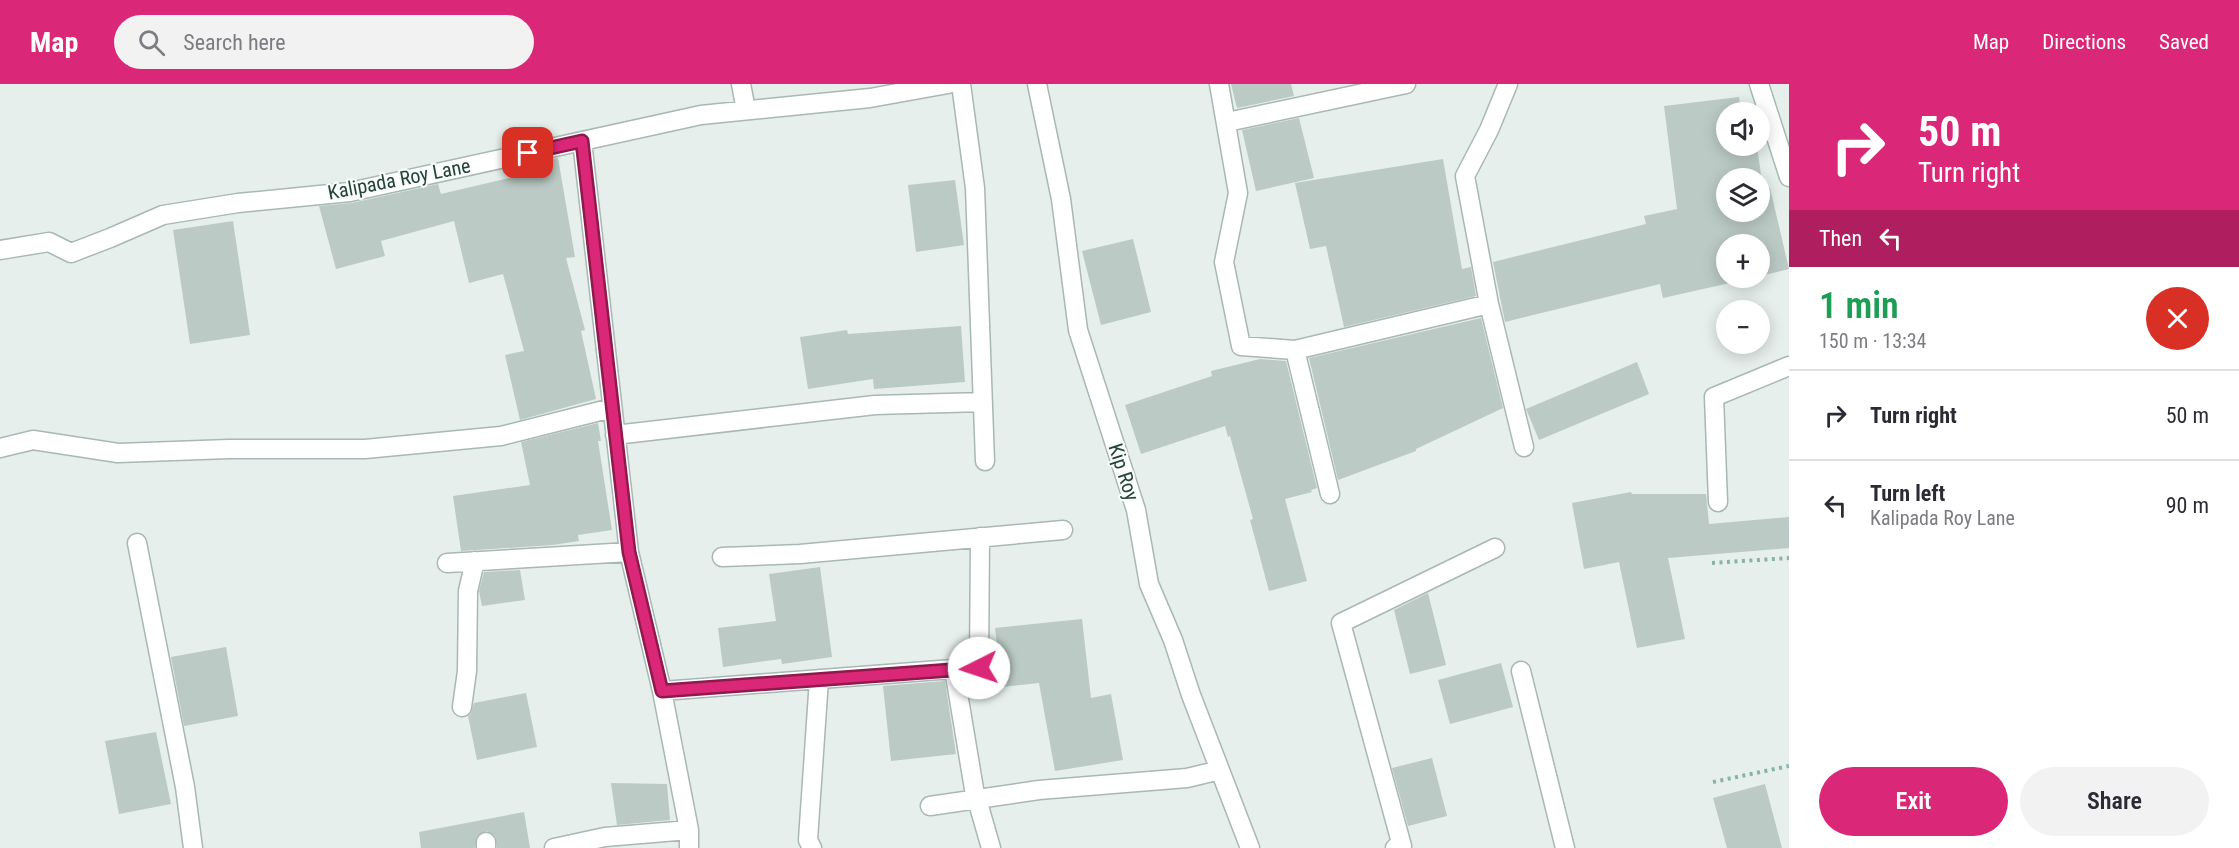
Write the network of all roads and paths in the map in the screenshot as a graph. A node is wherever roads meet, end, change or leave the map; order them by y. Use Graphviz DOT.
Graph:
graph roads {
  1 [pos="741,84"];
  2 [pos="948,84"];
  3 [pos="961,84"];
  4 [pos="1037,84"];
  5 [pos="1219,84"];
  6 [pos="1406,84"];
  7 [pos="1509,84"];
  8 [pos="1759,84"];
  9 [pos="746,110"];
  10 [pos="1227,122"];
  11 [pos="582,141"];
  12 [pos="1789,177"];
  13 [pos="0,250"];
  14 [pos="1489,304"];
  15 [pos="1295,350"];
  16 [pos="1789,366"];
  17 [pos="982,402"];
  18 [pos="612,408"];
  19 [pos="615,435"];
  20 [pos="1524,447"];
  21 [pos="0,448"];
  22 [pos="985,461"];
  23 [pos="1330,494"];
  24 [pos="1718,502"];
  25 [pos="1063,530"];
  26 [pos="980,537"];
  27 [pos="137,543"];
  28 [pos="1495,548"];
  29 [pos="629,552"];
  30 [pos="722,557"];
  31 [pos="1789,558"];
  32 [pos="475,561"];
  33 [pos="447,563"];
  34 [pos="1712,563"];
  35 [pos="954,669"];
  36 [pos="1521,671"];
  37 [pos="819,679"];
  38 [pos="662,691"];
  39 [pos="462,707"];
  40 [pos="1789,766"];
  41 [pos="1220,770"];
  42 [pos="1713,782"];
  43 [pos="976,799"];
  44 [pos="930,806"];
  45 [pos="689,839"];
  46 [pos="193,848"];
  47 [pos="554,848"];
  48 [pos="812,848"];
  49 [pos="991,848"];
  50 [pos="1250,848"];
  51 [pos="1395,848"];
  52 [pos="1565,848"];
  1 -- 9 [label="street"];
  2 -- 9 [label="street, Kalipada Roy Lane"];
  3 -- 17 [label="street"];
  4 -- 41 [label="street, Kip Roy"];
  5 -- 10 [label="street"];
  6 -- 10 [label="street"];
  7 -- 14 [label="street"];
  8 -- 12 [label="street"];
  9 -- 11 [label="street, Kalipada Roy Lane"];
  10 -- 15 [label="street"];
  11 -- 13 [label="street, Kalipada Roy Lane"];
  11 -- 18 [label="street"];
  14 -- 15 [label="street"];
  14 -- 20 [label="street"];
  15 -- 23 [label="street"];
  16 -- 24 [label="street"];
  17 -- 19 [label="street"];
  17 -- 22 [label="street"];
  18 -- 19 [label="street"];
  18 -- 21 [label="street"];
  19 -- 29 [label="street"];
  25 -- 26 [label="street"];
  26 -- 30 [label="street"];
  26 -- 35 [label="street"];
  27 -- 46 [label="street"];
  28 -- 51 [label="street"];
  29 -- 32 [label="street"];
  29 -- 38 [label="street"];
  31 -- 34 [label="path"];
  32 -- 33 [label="street"];
  32 -- 39 [label="street"];
  35 -- 37 [label="street"];
  35 -- 43 [label="street"];
  36 -- 52 [label="street"];
  37 -- 38 [label="street"];
  37 -- 48 [label="street"];
  38 -- 45 [label="street"];
  40 -- 42 [label="path"];
  41 -- 43 [label="street"];
  41 -- 50 [label="street, Kip Roy"];
  43 -- 44 [label="street"];
  43 -- 49 [label="street"];
  45 -- 47 [label="street"];
}
